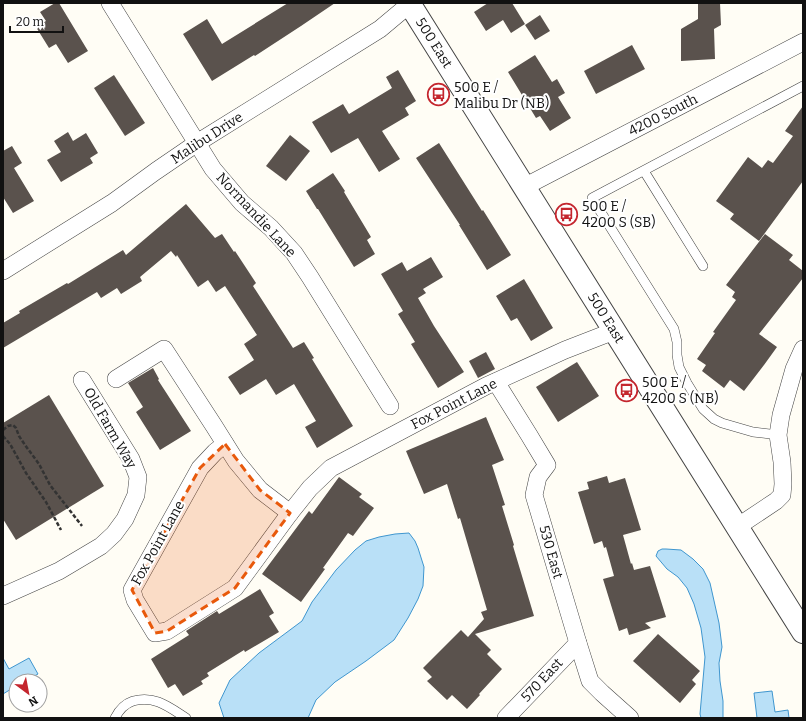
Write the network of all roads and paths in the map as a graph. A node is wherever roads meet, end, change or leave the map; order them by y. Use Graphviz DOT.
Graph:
graph roads {
  1 [pos="110,3"];
  2 [pos="410,3"];
  3 [pos="803,42"];
  4 [pos="803,86"];
  5 [pos="197,143"];
  6 [pos="644,171"];
  7 [pos="524,187"];
  8 [pos="703,266"];
  9 [pos="4,267"];
  10 [pos="614,331"];
  11 [pos="803,349"];
  12 [pos="116,379"];
  13 [pos="82,380"];
  14 [pos="496,382"];
  15 [pos="390,406"];
  16 [pos="3,430"];
  17 [pos="778,435"];
  18 [pos="3,436"];
  19 [pos="225,444"];
  20 [pos="290,513"];
  21 [pos="82,526"];
  22 [pos="737,527"];
  23 [pos="61,530"];
  24 [pos="5,591"];
  25 [pos="803,632"];
  26 [pos="578,643"];
  27 [pos="115,718"];
  28 [pos="186,718"];
  29 [pos="506,718"];
  30 [pos="630,718"];
  1 -- 5 [label="street, Normandie Lane"];
  2 -- 5 [label="street, Malibu Drive"];
  2 -- 7 [label="street, 500 East"];
  3 -- 7 [label="street, 4200 South"];
  4 -- 6 [label="lane"];
  5 -- 9 [label="street, Malibu Drive"];
  5 -- 15 [label="street, Normandie Lane"];
  6 -- 8 [label="lane"];
  6 -- 17 [label="lane"];
  7 -- 10 [label="street, 500 East"];
  10 -- 14 [label="street, Fox Point Lane"];
  10 -- 22 [label="street, 500 East"];
  11 -- 17 [label="street"];
  12 -- 19 [label="street"];
  13 -- 24 [label="street, Old Farm Way"];
  14 -- 20 [label="street, Fox Point Lane"];
  14 -- 26 [label="street, 530 East"];
  16 -- 21 [label="path"];
  17 -- 22 [label="street"];
  18 -- 23 [label="path"];
  19 -- 20 [label="street"];
  19 -- 20 [label="street, Fox Point Lane"];
  22 -- 25 [label="street, 500 East"];
  26 -- 29 [label="street, 570 East"];
  26 -- 30 [label="street, 530 East"];
  27 -- 28 [label="lane"];
}
